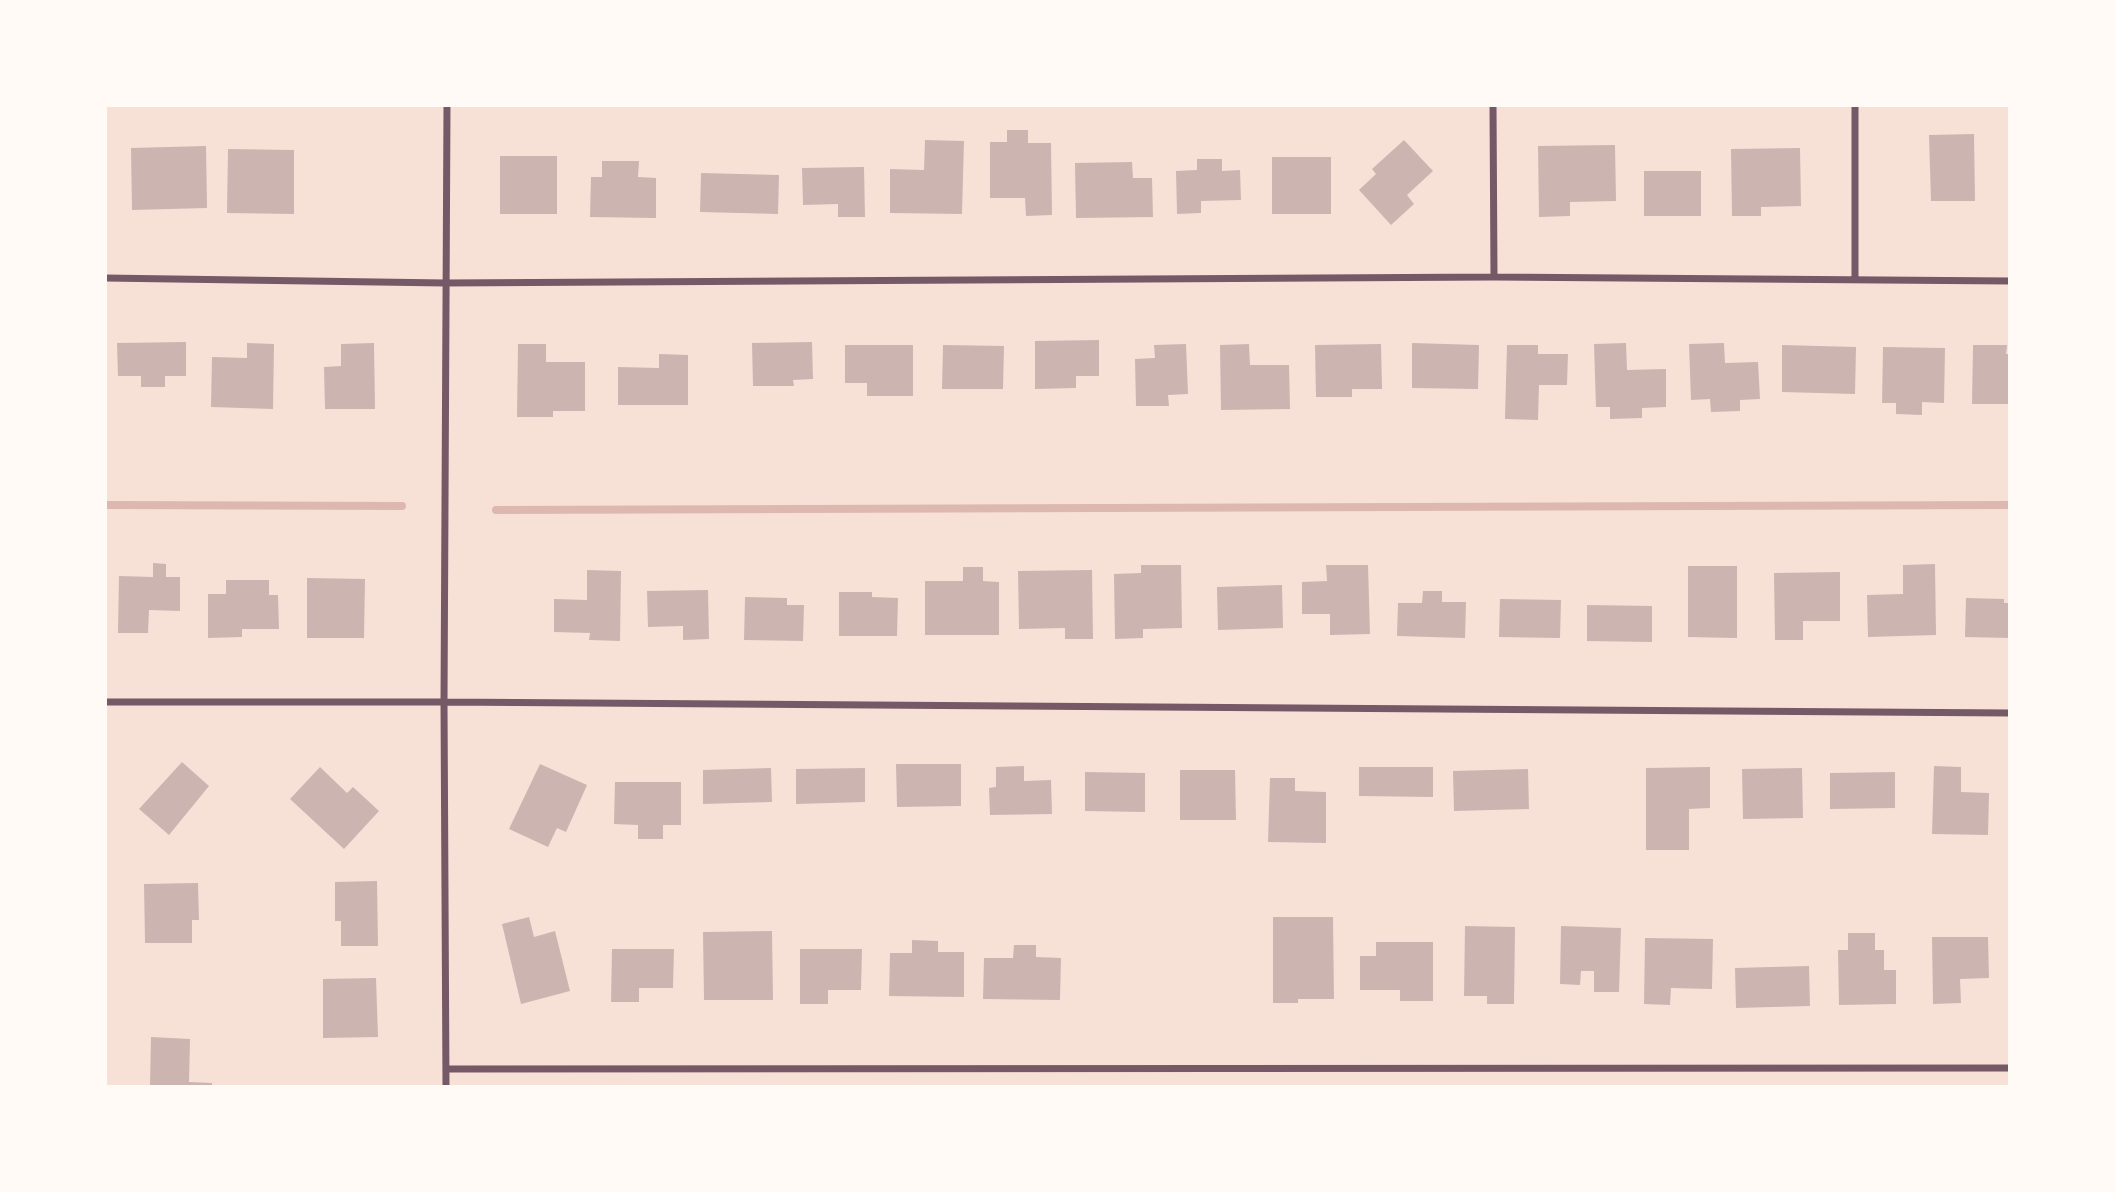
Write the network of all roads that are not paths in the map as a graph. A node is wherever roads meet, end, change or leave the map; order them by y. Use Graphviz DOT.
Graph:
graph roads {
  1 [pos="447,105"];
  2 [pos="1493,105"];
  3 [pos="1855,105"];
  4 [pos="1494,277"];
  5 [pos="105,278"];
  6 [pos="1855,278"];
  7 [pos="2010,281"];
  8 [pos="445,283"];
  9 [pos="105,702"];
  10 [pos="444,702"];
  11 [pos="2010,713"];
  12 [pos="2010,1068"];
  13 [pos="446,1069"];
  14 [pos="446,1087"];
  1 -- 8 [label="street"];
  2 -- 4 [label="street"];
  3 -- 6 [label="street"];
  4 -- 6 [label="street"];
  4 -- 8 [label="street"];
  5 -- 8 [label="street"];
  6 -- 7 [label="street"];
  8 -- 10 [label="street"];
  9 -- 10 [label="street"];
  10 -- 11 [label="street"];
  10 -- 13 [label="street"];
  12 -- 13 [label="street"];
  13 -- 14 [label="street"];
}
